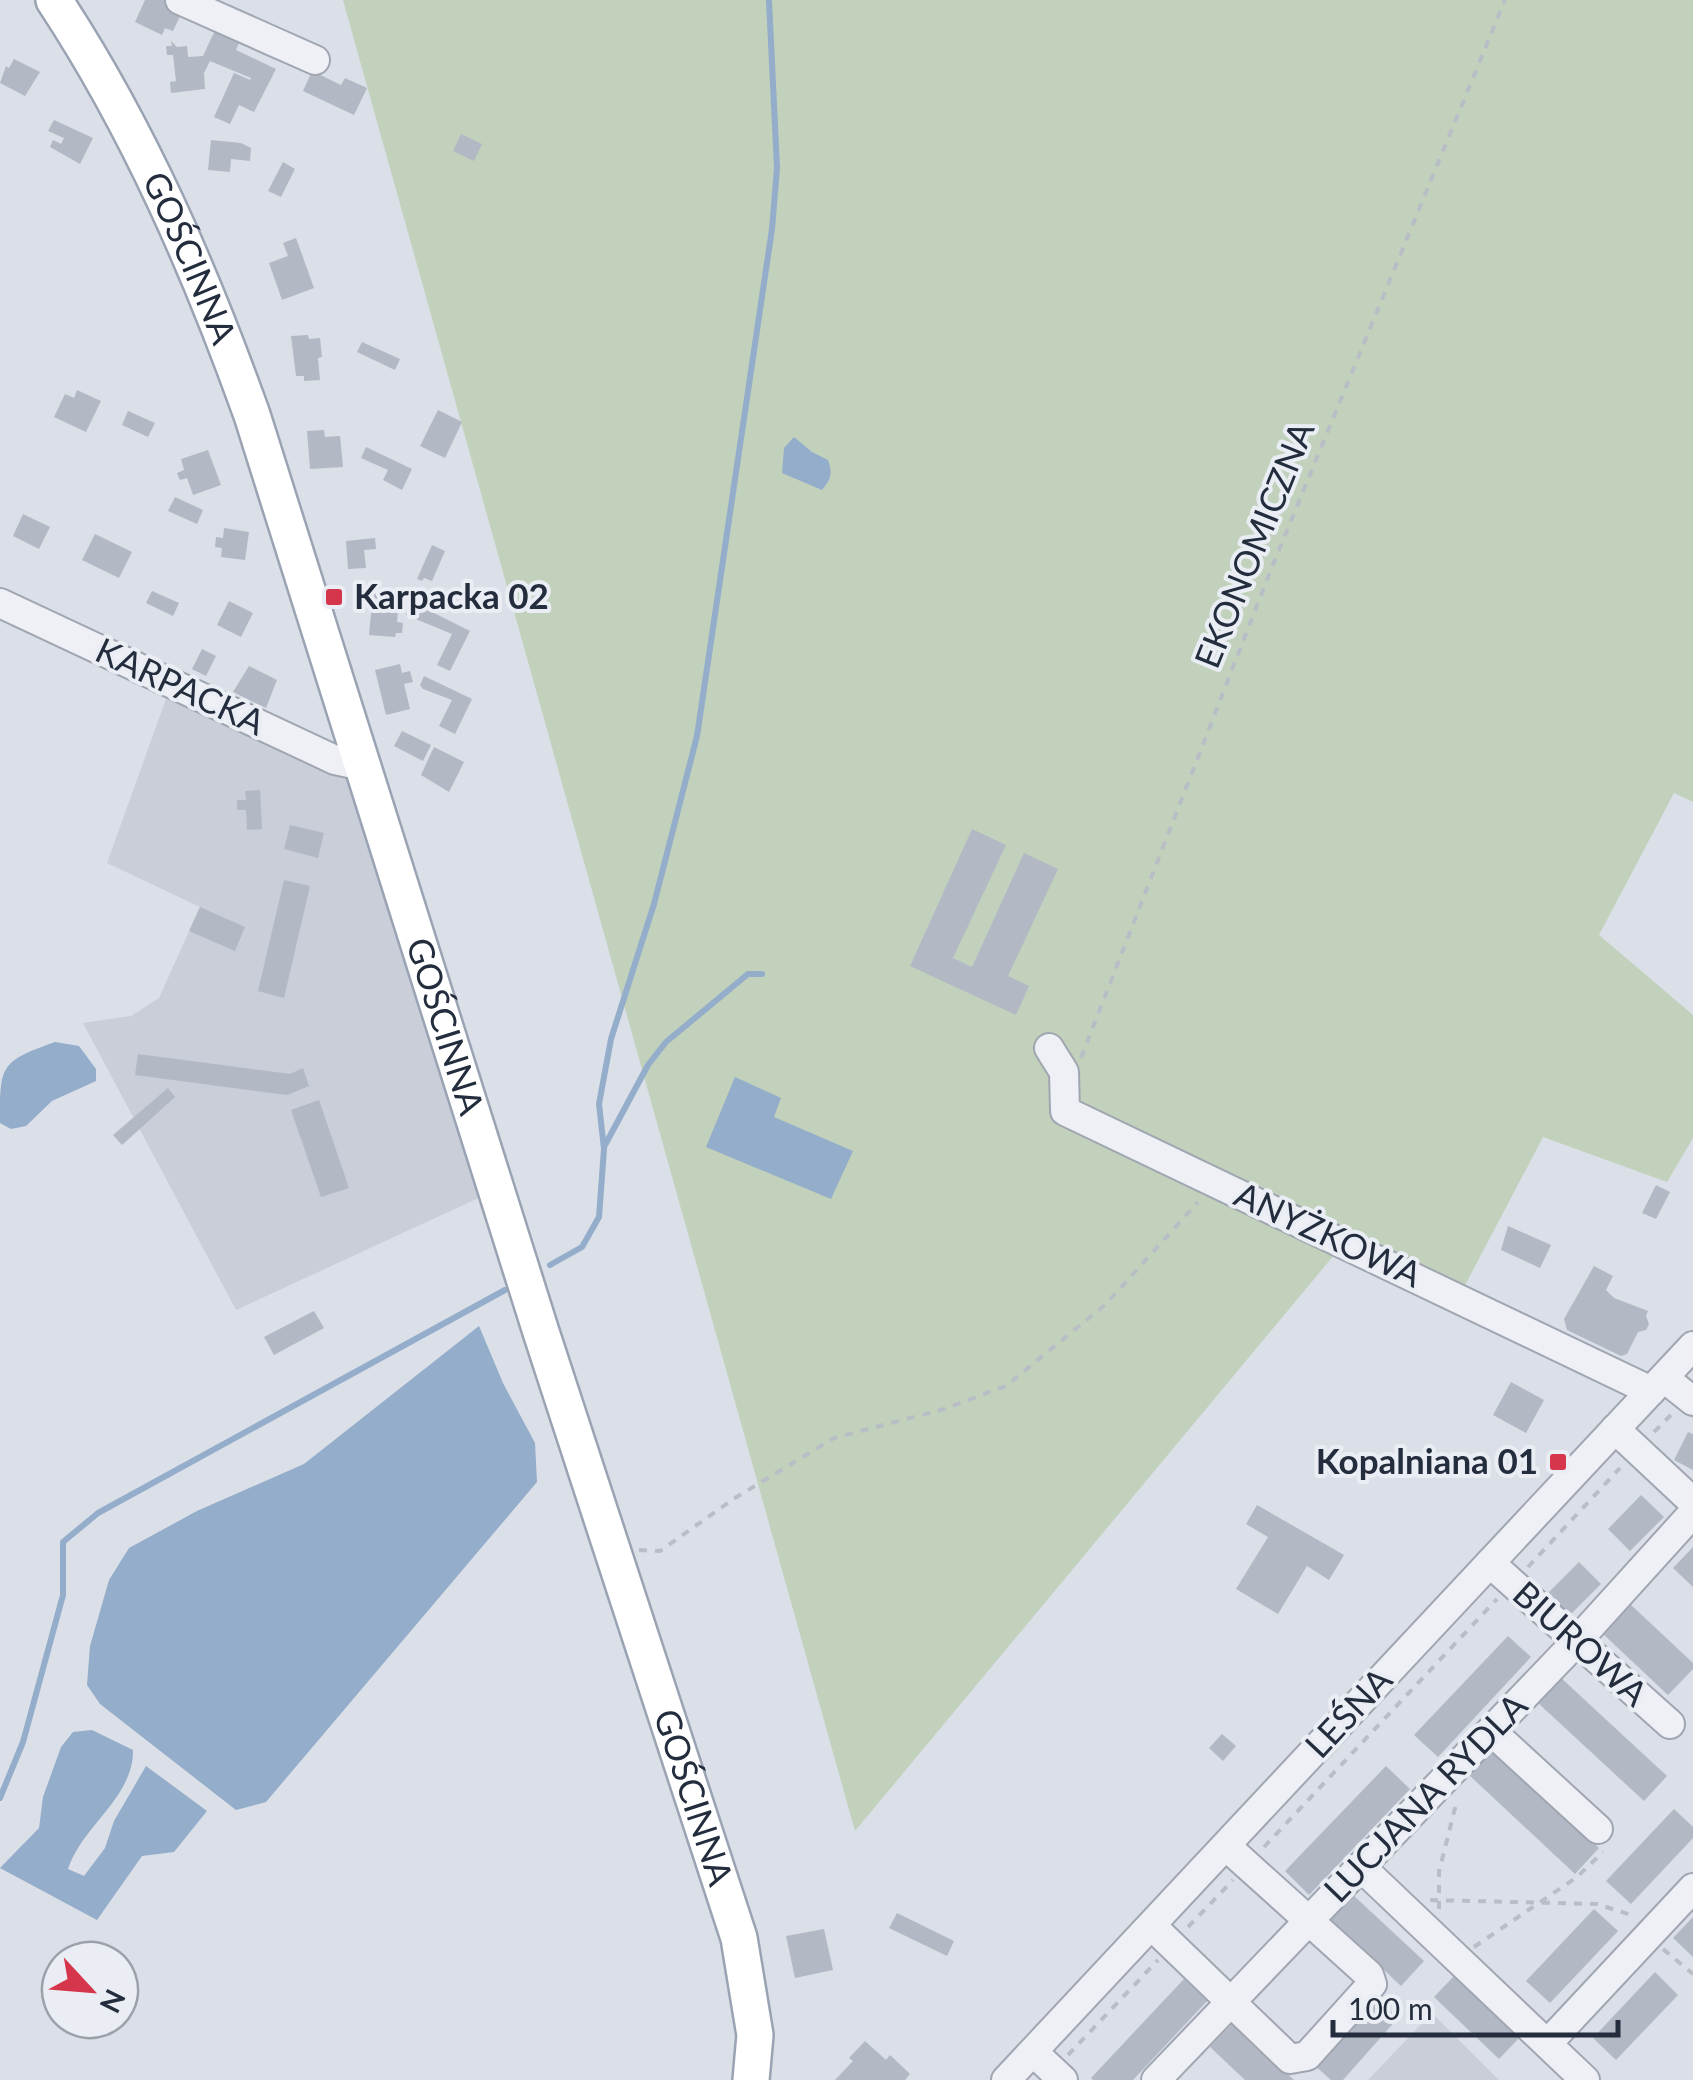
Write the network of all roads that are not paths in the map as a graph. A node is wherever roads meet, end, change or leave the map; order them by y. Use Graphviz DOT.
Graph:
graph roads {
  1 [pos="54,0"];
  2 [pos="180,0"];
  3 [pos="315,60"];
  4 [pos="0,602"];
  5 [pos="362,766"];
  6 [pos="1049,1048"];
  7 [pos="1693,1346"];
  8 [pos="1657,1385"];
  9 [pos="1684,1406"];
  10 [pos="1615,1430"];
  11 [pos="1693,1502"];
  12 [pos="1693,1513"];
  13 [pos="1490,1563"];
  14 [pos="1576,1641"];
  15 [pos="1670,1724"];
  16 [pos="1491,1731"];
  17 [pos="1598,1829"];
  18 [pos="1237,1856"];
  19 [pos="1361,1867"];
  20 [pos="1693,1888"];
  21 [pos="1310,1920"];
  22 [pos="1162,1935"];
  23 [pos="1232,2002"];
  24 [pos="1548,2043"];
  25 [pos="1050,2068"];
  26 [pos="750,2080"];
  27 [pos="1006,2080"];
  28 [pos="1156,2080"];
  29 [pos="1585,2080"];
  1 -- 5 [label="main road, GOŚCINNA"];
  2 -- 3 [label="street"];
  4 -- 5 [label="street, KARPACKA"];
  5 -- 26 [label="main road, GOŚCINNA"];
  6 -- 8 [label="street, ANYŻKOWA"];
  7 -- 8 [label="street, LEŚNA"];
  8 -- 9 [label="street"];
  8 -- 10 [label="street, LEŚNA"];
  10 -- 11 [label="street"];
  10 -- 13 [label="street, LEŚNA"];
  12 -- 14 [label="street, LUCJANA RYDLA"];
  13 -- 14 [label="street, BIUROWA"];
  13 -- 18 [label="street, LEŚNA"];
  14 -- 15 [label="street, BIUROWA"];
  14 -- 16 [label="street, LUCJANA RYDLA"];
  16 -- 17 [label="street"];
  16 -- 19 [label="street, LUCJANA RYDLA"];
  18 -- 21 [label="street"];
  18 -- 22 [label="street, LEŚNA"];
  19 -- 21 [label="street, LUCJANA RYDLA"];
  19 -- 24 [label="street"];
  20 -- 24 [label="street"];
  21 -- 23 [label="street, LUCJANA RYDLA"];
  21 -- 23 [label="street"];
  22 -- 23 [label="street"];
  22 -- 25 [label="street, LEŚNA"];
  23 -- 28 [label="street, LUCJANA RYDLA"];
  24 -- 29 [label="street"];
  25 -- 27 [label="street, LEŚNA"];
}
